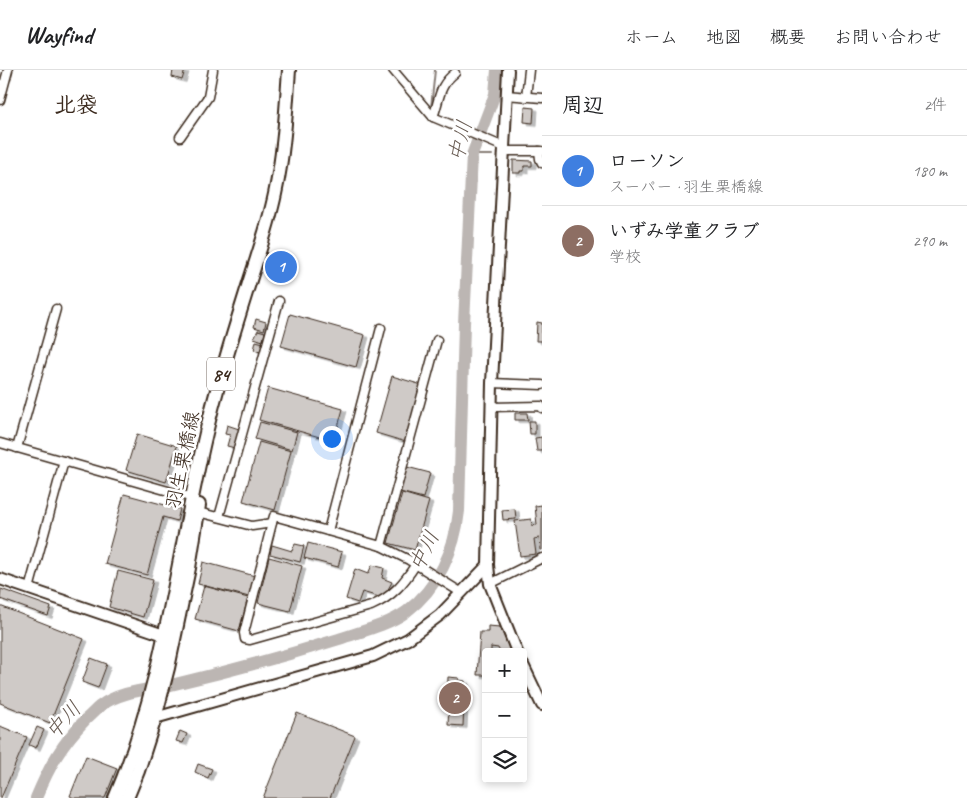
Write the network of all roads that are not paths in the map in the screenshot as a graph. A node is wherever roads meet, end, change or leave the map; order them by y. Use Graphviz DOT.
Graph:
graph roads {
  1 [pos="8,70"];
  2 [pos="213,70"];
  3 [pos="289,70"];
  4 [pos="298,70"];
  5 [pos="393,70"];
  6 [pos="508,70"];
  7 [pos="529,70"];
  8 [pos="455,73"];
  9 [pos="506,95"];
  10 [pos="526,97"];
  11 [pos="542,98"];
  12 [pos="0,100"];
  13 [pos="433,117"];
  14 [pos="180,137"];
  15 [pos="504,149"];
  16 [pos="541,151"];
  17 [pos="542,163"];
  18 [pos="279,301"];
  19 [pos="56,309"];
  20 [pos="381,328"];
  21 [pos="437,340"];
  22 [pos="492,383"];
  23 [pos="542,385"];
  24 [pos="491,407"];
  25 [pos="542,408"];
  26 [pos="0,443"];
  27 [pos="17,448"];
  28 [pos="64,461"];
  29 [pos="193,498"];
  30 [pos="198,512"];
  31 [pos="218,517"];
  32 [pos="272,523"];
  33 [pos="328,531"];
  34 [pos="381,546"];
  35 [pos="542,558"];
  36 [pos="416,564"];
  37 [pos="488,565"];
  38 [pos="0,579"];
  39 [pos="490,584"];
  40 [pos="29,588"];
  41 [pos="458,590"];
  42 [pos="169,636"];
  43 [pos="515,648"];
  44 [pos="527,673"];
  45 [pos="542,705"];
  46 [pos="152,716"];
  47 [pos="115,798"];
  48 [pos="127,798"];
  1 -- 12 [label="street"];
  2 -- 14 [label="street"];
  3 -- 29 [label="main road, 羽生栗橋線 / 84"];
  4 -- 30 [label="main road, 羽生栗橋線 / 84"];
  5 -- 13 [label="street"];
  6 -- 9 [label="street"];
  7 -- 10 [label="street"];
  8 -- 13 [label="street"];
  9 -- 10 [label="street"];
  9 -- 15 [label="street"];
  10 -- 11 [label="street"];
  13 -- 15 [label="street"];
  15 -- 16 [label="street"];
  15 -- 22 [label="street"];
  16 -- 17 [label="street"];
  18 -- 31 [label="street"];
  19 -- 27 [label="street"];
  20 -- 33 [label="street"];
  21 -- 34 [label="street"];
  22 -- 23 [label="street"];
  22 -- 24 [label="street"];
  24 -- 25 [label="street"];
  24 -- 37 [label="street"];
  26 -- 27 [label="street"];
  27 -- 28 [label="street"];
  28 -- 29 [label="street"];
  28 -- 40 [label="street"];
  29 -- 42 [label="main road, 羽生栗橋線 / 84"];
  30 -- 31 [label="street"];
  30 -- 42 [label="main road, 羽生栗橋線 / 84"];
  31 -- 32 [label="street"];
  32 -- 33 [label="street"];
  32 -- 36 [label="street"];
  33 -- 34 [label="street"];
  34 -- 36 [label="street"];
  35 -- 39 [label="street"];
  36 -- 41 [label="street"];
  37 -- 39 [label="street"];
  37 -- 41 [label="street"];
  38 -- 40 [label="street"];
  39 -- 43 [label="street"];
  40 -- 42 [label="street"];
  41 -- 46 [label="street"];
  42 -- 46 [label="main road, 羽生栗橋線 / 84"];
  44 -- 45 [label="street"];
  46 -- 47 [label="main road, 羽生栗橋線 / 84"];
  46 -- 48 [label="main road, 羽生栗橋線 / 84"];
}
